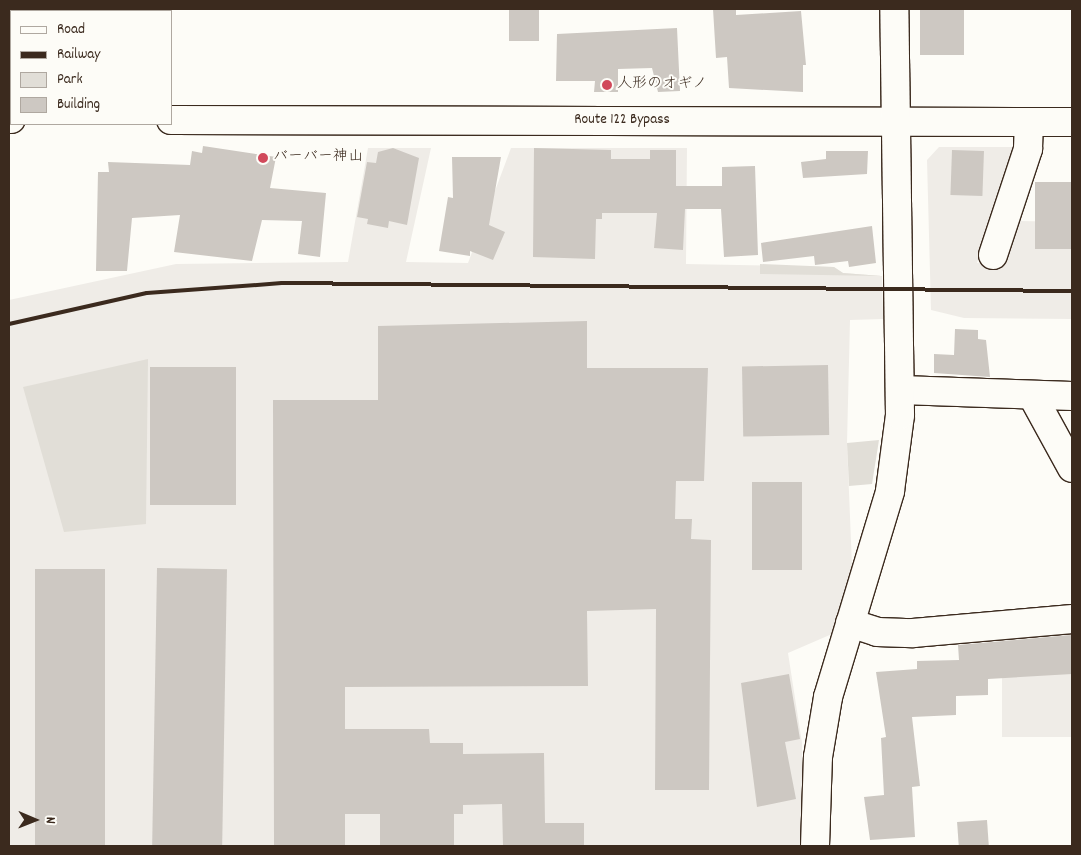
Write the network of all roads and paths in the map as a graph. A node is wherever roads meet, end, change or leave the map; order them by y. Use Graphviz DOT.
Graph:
graph roads {
  1 [pos="894,9"];
  2 [pos="172,120"];
  3 [pos="898,121"];
  4 [pos="1029,122"];
  5 [pos="1072,122"];
  6 [pos="994,255"];
  7 [pos="901,390"];
  8 [pos="1032,395"];
  9 [pos="1072,396"];
  10 [pos="1072,468"];
  11 [pos="1072,619"];
  12 [pos="850,623"];
  13 [pos="816,846"];
  1 -- 3 [label="street"];
  2 -- 3 [label="street, Route 122 Bypass"];
  3 -- 4 [label="street, Route 122 Bypass"];
  3 -- 7 [label="street"];
  4 -- 5 [label="street, Route 122 Bypass"];
  4 -- 6 [label="street"];
  7 -- 8 [label="street"];
  7 -- 12 [label="street"];
  8 -- 9 [label="street"];
  8 -- 10 [label="street"];
  11 -- 12 [label="street"];
  12 -- 13 [label="street"];
}
